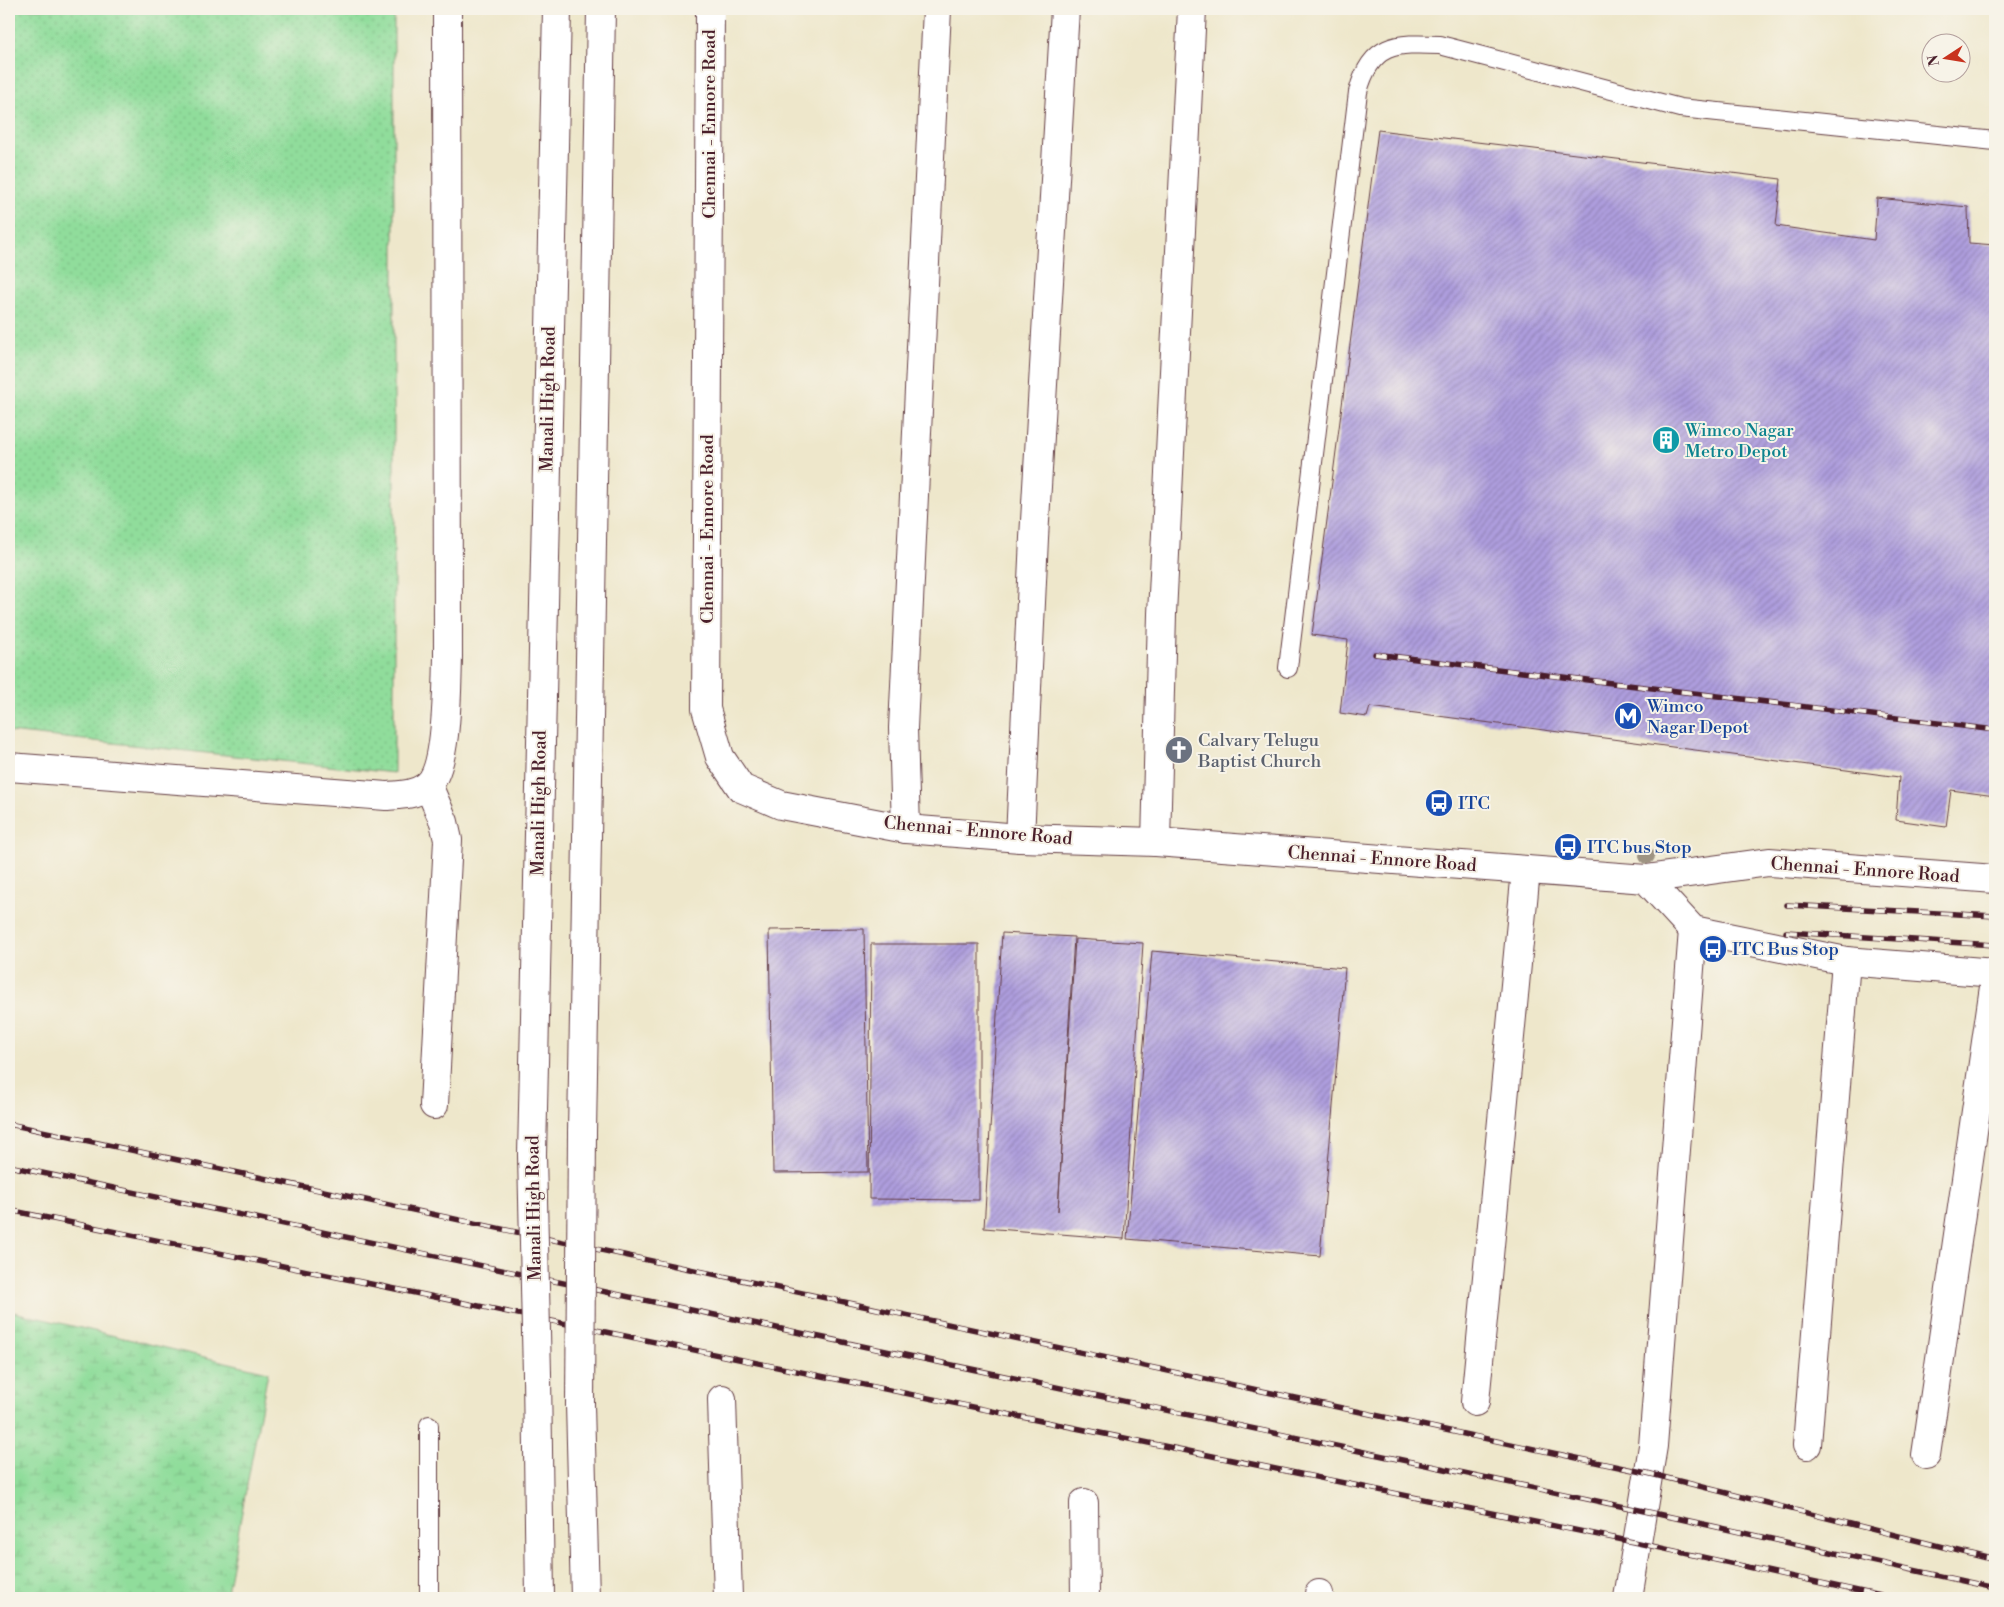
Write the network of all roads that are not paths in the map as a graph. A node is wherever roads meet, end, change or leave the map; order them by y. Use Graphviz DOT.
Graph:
graph roads {
  1 [pos="447,9"];
  2 [pos="557,9"];
  3 [pos="601,9"];
  4 [pos="710,9"];
  5 [pos="937,9"];
  6 [pos="1065,9"];
  7 [pos="1192,9"];
  8 [pos="1995,141"];
  9 [pos="1288,668"];
  10 [pos="9,767"];
  11 [pos="428,785"];
  12 [pos="906,828"];
  13 [pos="1020,838"];
  14 [pos="1156,842"];
  15 [pos="1526,870"];
  16 [pos="1646,879"];
  17 [pos="1995,879"];
  18 [pos="1693,930"];
  19 [pos="1846,961"];
  20 [pos="1995,973"];
  21 [pos="1995,980"];
  22 [pos="434,1104"];
  23 [pos="722,1399"];
  24 [pos="1475,1402"];
  25 [pos="429,1425"];
  26 [pos="1807,1445"];
  27 [pos="1926,1455"];
  28 [pos="1084,1503"];
  29 [pos="430,1598"];
  30 [pos="540,1598"];
  31 [pos="585,1598"];
  32 [pos="728,1598"];
  33 [pos="1085,1598"];
  34 [pos="1628,1598"];
  1 -- 11 [label="street"];
  2 -- 30 [label="street, Manali High Road, bridge"];
  3 -- 31 [label="street, bridge"];
  4 -- 12 [label="street, Chennai - Ennore Road"];
  5 -- 12 [label="street"];
  6 -- 13 [label="street"];
  7 -- 14 [label="street"];
  8 -- 9 [label="lane"];
  10 -- 11 [label="street"];
  11 -- 22 [label="street"];
  12 -- 13 [label="street, Chennai - Ennore Road"];
  13 -- 14 [label="street, Chennai - Ennore Road"];
  14 -- 15 [label="street, Chennai - Ennore Road"];
  15 -- 16 [label="street, Chennai - Ennore Road"];
  15 -- 24 [label="street"];
  16 -- 17 [label="street, Chennai - Ennore Road"];
  16 -- 18 [label="street"];
  18 -- 19 [label="street"];
  18 -- 34 [label="street"];
  19 -- 20 [label="street"];
  19 -- 26 [label="street"];
  21 -- 27 [label="street"];
  23 -- 32 [label="street"];
  25 -- 29 [label="lane"];
  28 -- 33 [label="street"];
}
